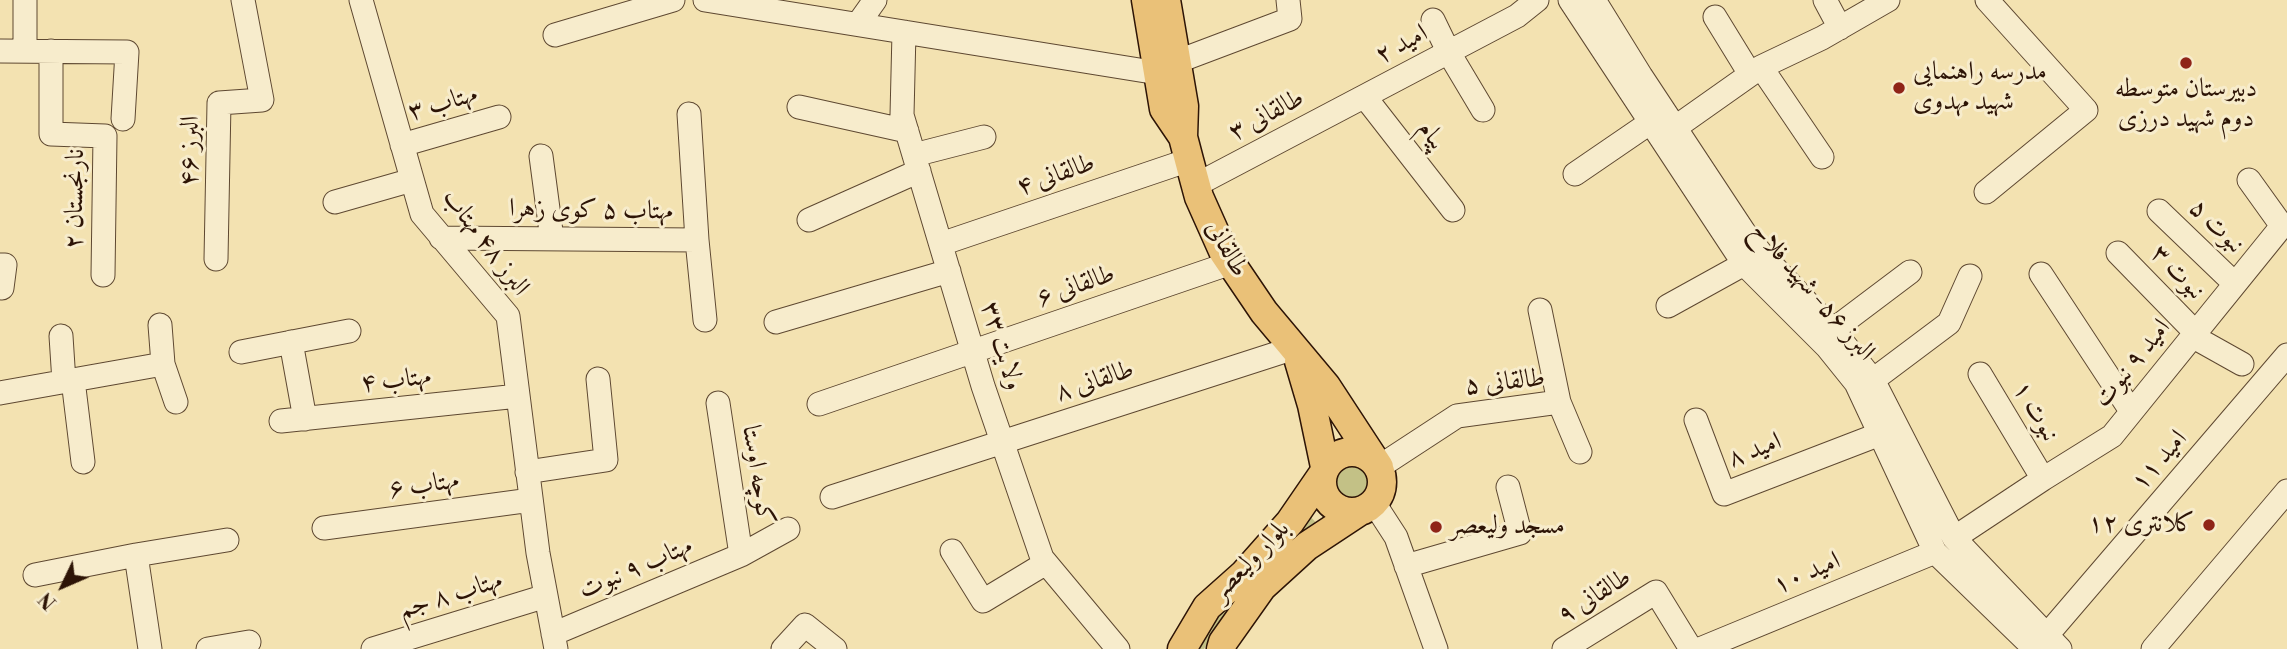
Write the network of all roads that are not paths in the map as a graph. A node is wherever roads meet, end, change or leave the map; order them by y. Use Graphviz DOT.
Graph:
graph roads {
  1 [pos="25,0"];
  2 [pos="243,0"];
  3 [pos="361,0"];
  4 [pos="674,0"];
  5 [pos="705,0"];
  6 [pos="875,0"];
  7 [pos="1146,0"];
  8 [pos="1166,0"];
  9 [pos="1288,0"];
  10 [pos="1537,0"];
  11 [pos="1570,0"];
  12 [pos="1594,0"];
  13 [pos="1825,0"];
  14 [pos="1888,0"];
  15 [pos="1987,0"];
  16 [pos="773,5"];
  17 [pos="1715,17"];
  18 [pos="1433,20"];
  19 [pos="858,24"];
  20 [pos="1840,28"];
  21 [pos="904,32"];
  22 [pos="555,35"];
  23 [pos="0,51"];
  24 [pos="25,51"];
  25 [pos="51,51"];
  26 [pos="1449,52"];
  27 [pos="1167,67"];
  28 [pos="1756,71"];
  29 [pos="1365,97"];
  30 [pos="799,107"];
  31 [pos="1483,110"];
  32 [pos="688,114"];
  33 [pos="499,117"];
  34 [pos="124,119"];
  35 [pos="1651,121"];
  36 [pos="1676,127"];
  37 [pos="907,131"];
  38 [pos="984,137"];
  39 [pos="402,145"];
  40 [pos="541,156"];
  41 [pos="1822,157"];
  42 [pos="1189,161"];
  43 [pos="917,163"];
  44 [pos="1575,174"];
  45 [pos="412,180"];
  46 [pos="2249,180"];
  47 [pos="1986,192"];
  48 [pos="335,202"];
  49 [pos="1453,209"];
  50 [pos="2159,211"];
  51 [pos="809,220"];
  52 [pos="441,238"];
  53 [pos="552,239"];
  54 [pos="697,240"];
  55 [pos="941,244"];
  56 [pos="2118,253"];
  57 [pos="1752,258"];
  58 [pos="216,260"];
  59 [pos="1231,263"];
  60 [pos="949,271"];
  61 [pos="1910,272"];
  62 [pos="2040,274"];
  63 [pos="103,275"];
  64 [pos="1970,276"];
  65 [pos="2234,283"];
  66 [pos="1668,306"];
  67 [pos="1540,310"];
  68 [pos="705,320"];
  69 [pos="776,322"];
  70 [pos="160,325"];
  71 [pos="1833,330"];
  72 [pos="349,331"];
  73 [pos="2193,334"];
  74 [pos="61,336"];
  75 [pos="291,342"];
  76 [pos="1294,348"];
  77 [pos="241,352"];
  78 [pos="973,352"];
  79 [pos="2287,355"];
  80 [pos="163,364"];
  81 [pos="2242,364"];
  82 [pos="1980,374"];
  83 [pos="598,379"];
  84 [pos="1873,380"];
  85 [pos="69,381"];
  86 [pos="0,393"];
  87 [pos="517,396"];
  88 [pos="176,401"];
  89 [pos="1559,402"];
  90 [pos="718,403"];
  91 [pos="819,404"];
  92 [pos="2131,411"];
  93 [pos="305,419"];
  94 [pos="1696,420"];
  95 [pos="281,421"];
  96 [pos="1880,434"];
  97 [pos="1002,441"];
  98 [pos="1580,452"];
  99 [pos="83,462"];
  100 [pos="1379,467"];
  101 [pos="1324,470"];
  102 [pos="527,472"];
  103 [pos="2043,478"];
  104 [pos="1508,487"];
  105 [pos="2287,491"];
  106 [pos="832,497"];
  107 [pos="531,500"];
  108 [pos="1367,507"];
  109 [pos="324,528"];
  110 [pos="788,529"];
  111 [pos="1954,538"];
  112 [pos="227,540"];
  113 [pos="952,551"];
  114 [pos="1935,552"];
  115 [pos="136,555"];
  116 [pos="741,555"];
  117 [pos="1046,563"];
  118 [pos="1406,566"];
  119 [pos="35,575"];
  120 [pos="546,596"];
  121 [pos="555,641"];
  122 [pos="249,642"];
  123 [pos="2045,646"];
  124 [pos="150,649"];
  125 [pos="208,649"];
  126 [pos="373,649"];
  127 [pos="783,649"];
  128 [pos="835,649"];
  129 [pos="1118,649"];
  130 [pos="1182,649"];
  131 [pos="1221,649"];
  132 [pos="1436,649"];
  133 [pos="1564,649"];
  134 [pos="1691,649"];
  135 [pos="1700,649"];
  136 [pos="2153,649"];
  1 -- 24 [label="street"];
  2 -- 58 [label="street, البرز ۴۶"];
  3 -- 39 [label="street, البرز ۴۸ مهتاب"];
  4 -- 22 [label="street"];
  5 -- 16 [label="street"];
  6 -- 19 [label="street"];
  7 -- 27 [label="main road"];
  8 -- 27 [label="main road"];
  9 -- 27 [label="street"];
  10 -- 26 [label="street, امید ۲"];
  11 -- 35 [label="street, البرز ۵۶- شهید فلاح"];
  12 -- 36 [label="street, البرز ۵۶- شهید فلاح"];
  13 -- 20 [label="street"];
  14 -- 20 [label="street"];
  15 -- 47 [label="street"];
  16 -- 19 [label="street"];
  17 -- 28 [label="street"];
  18 -- 26 [label="street"];
  19 -- 21 [label="street"];
  20 -- 28 [label="street"];
  21 -- 27 [label="street"];
  21 -- 37 [label="street, ولایت ٣۳"];
  23 -- 24 [label="street"];
  24 -- 25 [label="street"];
  25 -- 34 [label="street"];
  25 -- 63 [label="street, نارنجستان ۲"];
  26 -- 29 [label="street, امید ۲"];
  26 -- 31 [label="street"];
  27 -- 42 [label="main road"];
  28 -- 36 [label="street"];
  28 -- 41 [label="street"];
  29 -- 42 [label="street, طالقانی ۳"];
  29 -- 49 [label="street, پیام"];
  30 -- 37 [label="street"];
  32 -- 54 [label="street, مهتاب ۵ کوی زهرا"];
  33 -- 39 [label="street, مهتاب ۳"];
  35 -- 44 [label="street"];
  35 -- 57 [label="street, البرز ۵۶- شهید فلاح"];
  36 -- 57 [label="street, البرز ۵۶- شهید فلاح"];
  37 -- 43 [label="street, ولایت ٣۳"];
  38 -- 43 [label="street"];
  39 -- 45 [label="street, البرز ۴۸ مهتاب"];
  40 -- 53 [label="street"];
  42 -- 55 [label="street, طالقانی ۴"];
  42 -- 59 [label="main road, طالقانی"];
  43 -- 51 [label="street"];
  43 -- 55 [label="street, ولایت ٣۳"];
  45 -- 48 [label="street"];
  45 -- 52 [label="street, البرز ۴۸ مهتاب"];
  46 -- 65 [label="street, امید ۹ نبوت"];
  50 -- 65 [label="street, نبوت ۵"];
  52 -- 53 [label="street, مهتاب ۵ کوی زهرا"];
  52 -- 87 [label="street, البرز ۴۸ مهتاب"];
  53 -- 54 [label="street, مهتاب ۵ کوی زهرا"];
  54 -- 68 [label="street"];
  55 -- 60 [label="street, ولایت ٣۳"];
  56 -- 73 [label="street, نبوت ۳"];
  57 -- 66 [label="street"];
  57 -- 71 [label="street, البرز ۵۶- شهید فلاح"];
  57 -- 96 [label="street, البرز ۵۶- شهید فلاح"];
  59 -- 76 [label="main road, طالقانی"];
  59 -- 78 [label="street, طالقانی ۶"];
  60 -- 69 [label="street"];
  60 -- 78 [label="street, ولایت ٣۳"];
  61 -- 71 [label="street"];
  62 -- 92 [label="street"];
  64 -- 84 [label="street"];
  65 -- 73 [label="street, امید ۹ نبوت"];
  67 -- 89 [label="street"];
  70 -- 80 [label="street"];
  71 -- 84 [label="street, البرز ۵۶- شهید فلاح"];
  72 -- 75 [label="street"];
  73 -- 81 [label="street, نبوت ۳"];
  73 -- 92 [label="street, امید ۹ نبوت"];
  74 -- 85 [label="street"];
  75 -- 77 [label="street"];
  75 -- 93 [label="street"];
  76 -- 97 [label="street, طالقانی ۸"];
  76 -- 100 [label="main road, طالقانی"];
  76 -- 101 [label="main road, طالقانی"];
  78 -- 91 [label="street, طالقانی ۶"];
  78 -- 97 [label="street, ولایت ٣۳"];
  79 -- 123 [label="street, امید ۱۱"];
  80 -- 85 [label="street"];
  80 -- 88 [label="street"];
  82 -- 103 [label="street, نبوت ۱"];
  83 -- 102 [label="street"];
  84 -- 111 [label="street, البرز ۵۶- شهید فلاح"];
  85 -- 86 [label="street"];
  85 -- 99 [label="street"];
  87 -- 93 [label="street, مهتاب ۴"];
  87 -- 102 [label="street, البرز ۴۸ مهتاب"];
  89 -- 98 [label="street, طالقانی ۵"];
  89 -- 100 [label="street, طالقانی ۵"];
  90 -- 116 [label="street, کوچه اوستا"];
  92 -- 103 [label="street, امید ۹ نبوت"];
  93 -- 95 [label="street, مهتاب ۴"];
  94 -- 96 [label="street, امید ۸"];
  96 -- 114 [label="street, البرز ۵۶- شهید فلاح"];
  97 -- 106 [label="street, طالقانی ۸"];
  97 -- 117 [label="street, ولایت ٣۳"];
  100 -- 101 [label="main road"];
  100 -- 108 [label="main road"];
  101 -- 108 [label="main road"];
  101 -- 130 [label="main road, بلوار ولیعصر"];
  102 -- 107 [label="street, البرز ۴۸ مهتاب"];
  103 -- 111 [label="street, امید ۹ نبوت"];
  104 -- 118 [label="street"];
  105 -- 136 [label="street"];
  107 -- 109 [label="street, مهتاب ۶"];
  107 -- 120 [label="street, البرز ۴۸ مهتاب"];
  108 -- 118 [label="street"];
  108 -- 131 [label="main road, بلوار ولیعصر"];
  110 -- 116 [label="street, مهتاب ۹ نبوت"];
  111 -- 123 [label="street, البرز ۵۶- شهید فلاح"];
  112 -- 115 [label="street"];
  113 -- 117 [label="street"];
  114 -- 123 [label="street, البرز ۵۶- شهید فلاح"];
  114 -- 135 [label="street, امید ۱۰"];
  115 -- 119 [label="street"];
  115 -- 124 [label="street"];
  116 -- 121 [label="street, مهتاب ۹ نبوت"];
  117 -- 129 [label="street, ولایت ٣۳"];
  118 -- 132 [label="street"];
  120 -- 121 [label="street, البرز ۴۸ مهتاب"];
  120 -- 126 [label="street, مهتاب ۸ جم"];
  122 -- 125 [label="street"];
  127 -- 128 [label="street"];
  133 -- 134 [label="street, طالقانی ۹"];
}
